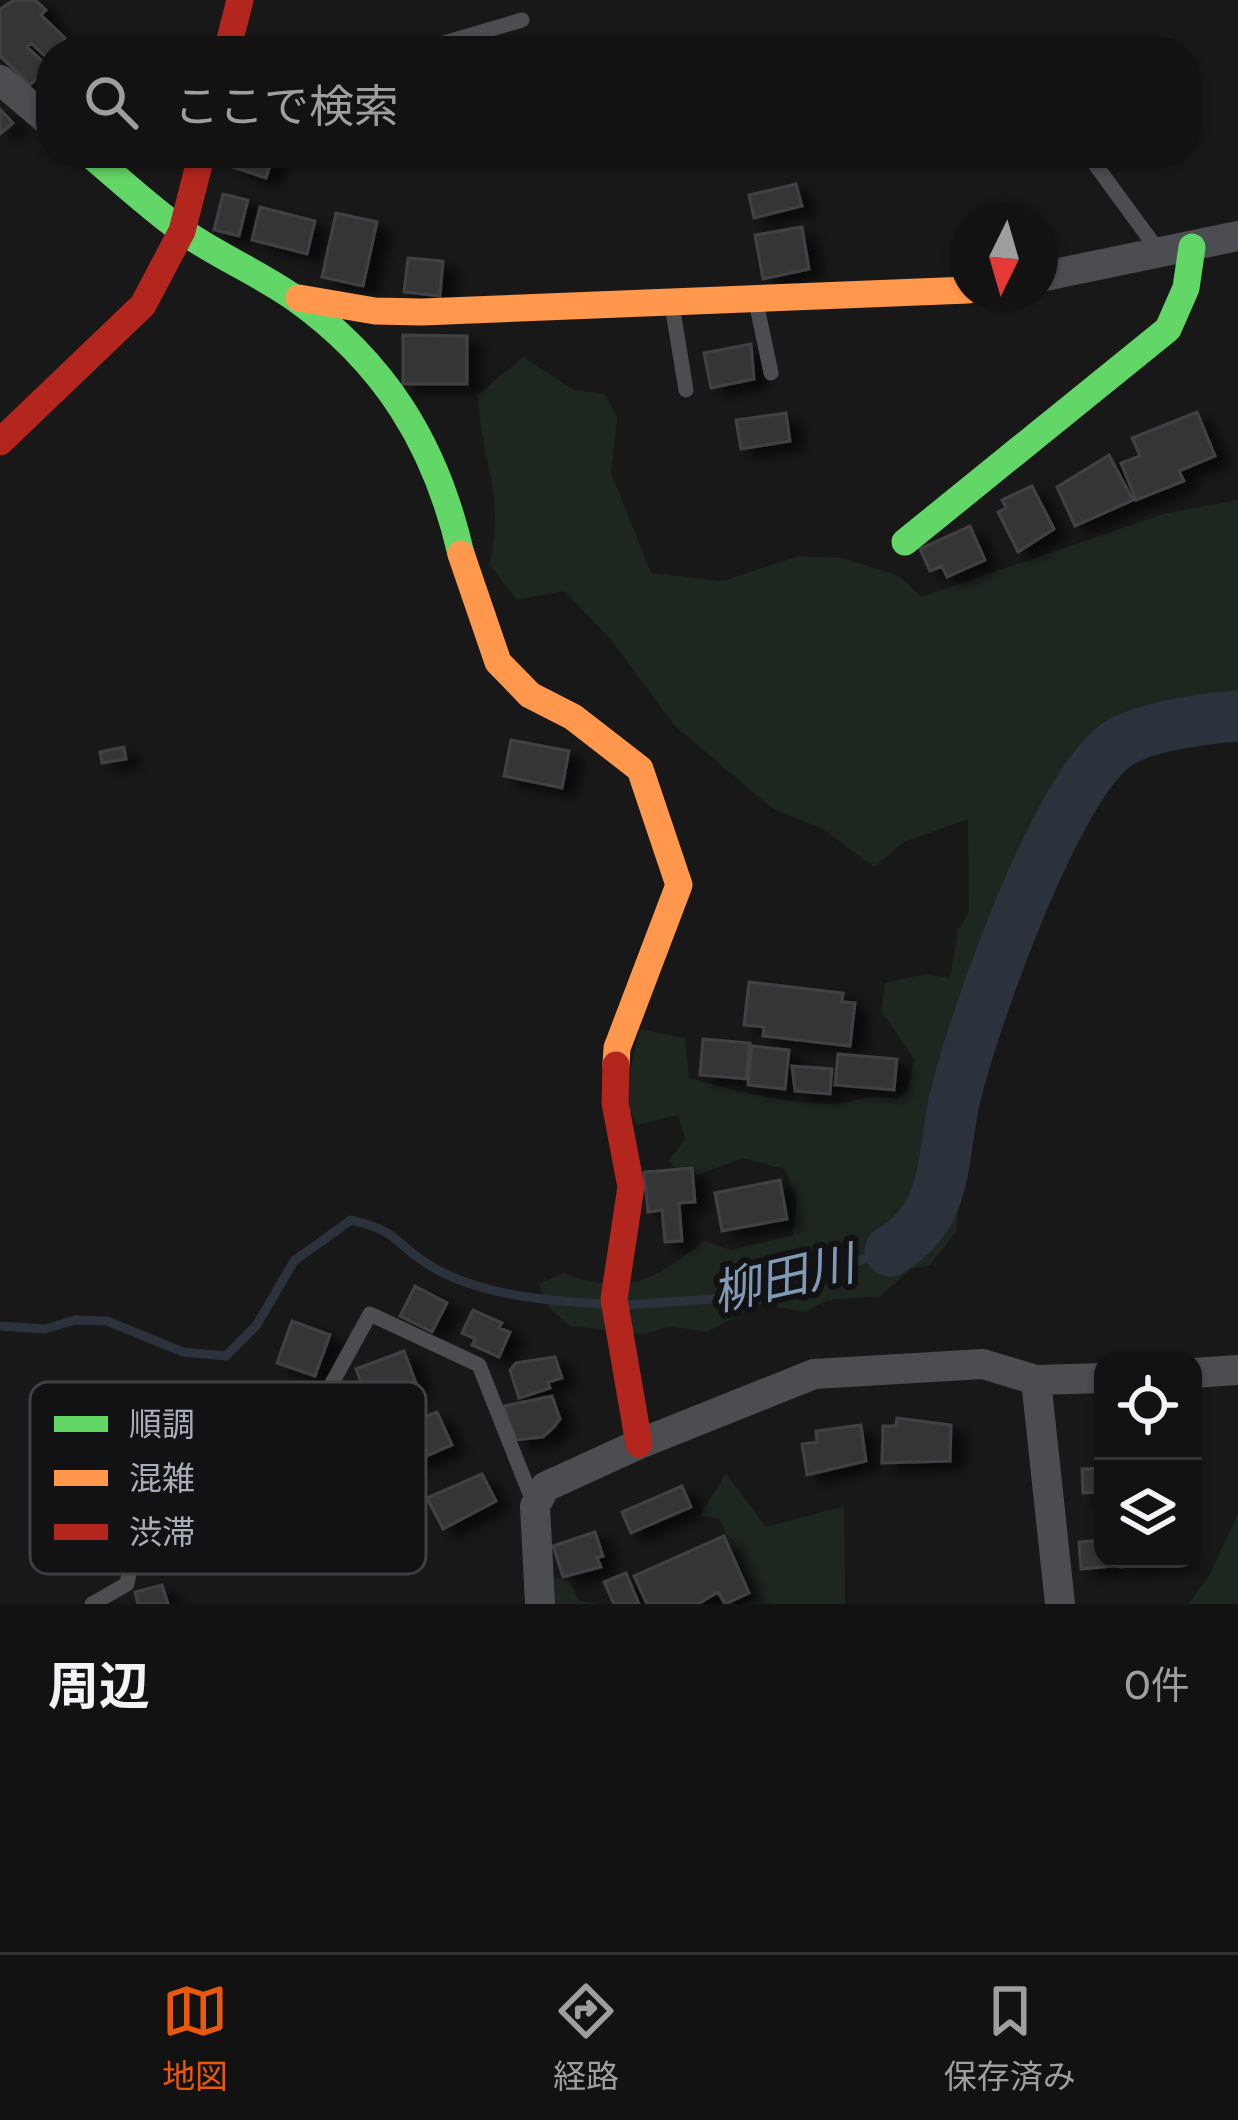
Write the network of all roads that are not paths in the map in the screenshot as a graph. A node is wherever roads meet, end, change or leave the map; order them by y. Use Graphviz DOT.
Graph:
graph roads {
  1 [pos="240,0"];
  2 [pos="522,20"];
  3 [pos="231,36"];
  4 [pos="468,36"];
  5 [pos="0,80"];
  6 [pos="36,110"];
  7 [pos="106,168"];
  8 [pos="198,168"];
  9 [pos="1098,168"];
  10 [pos="182,231"];
  11 [pos="1238,236"];
  12 [pos="1192,247"];
  13 [pos="1160,253"];
  14 [pos="1058,273"];
  15 [pos="950,291"];
  16 [pos="293,297"];
  17 [pos="671,302"];
  18 [pos="756,302"];
  19 [pos="771,373"];
  20 [pos="686,391"];
  21 [pos="0,442"];
  22 [pos="905,542"];
  23 [pos="1238,1370"];
  24 [pos="1202,1372"];
  25 [pos="1094,1378"];
  26 [pos="1036,1379"];
  27 [pos="333,1382"];
  28 [pos="639,1444"];
  29 [pos="536,1506"];
  30 [pos="129,1574"];
  31 [pos="92,1604"];
  32 [pos="540,1604"];
  33 [pos="1060,1604"];
  1 -- 3 [label="street"];
  2 -- 4 [label="lane"];
  5 -- 6 [label="street"];
  7 -- 10 [label="street"];
  8 -- 10 [label="street"];
  9 -- 13 [label="lane"];
  10 -- 16 [label="street"];
  10 -- 21 [label="street"];
  11 -- 12 [label="street"];
  12 -- 13 [label="street"];
  12 -- 22 [label="street"];
  13 -- 14 [label="street"];
  15 -- 18 [label="street"];
  16 -- 17 [label="street"];
  16 -- 28 [label="street"];
  17 -- 18 [label="street"];
  17 -- 20 [label="lane"];
  18 -- 19 [label="lane"];
  23 -- 24 [label="street"];
  25 -- 26 [label="street"];
  26 -- 28 [label="street"];
  26 -- 33 [label="street"];
  27 -- 29 [label="lane"];
  28 -- 29 [label="street"];
  29 -- 32 [label="street"];
  30 -- 31 [label="lane"];
}
